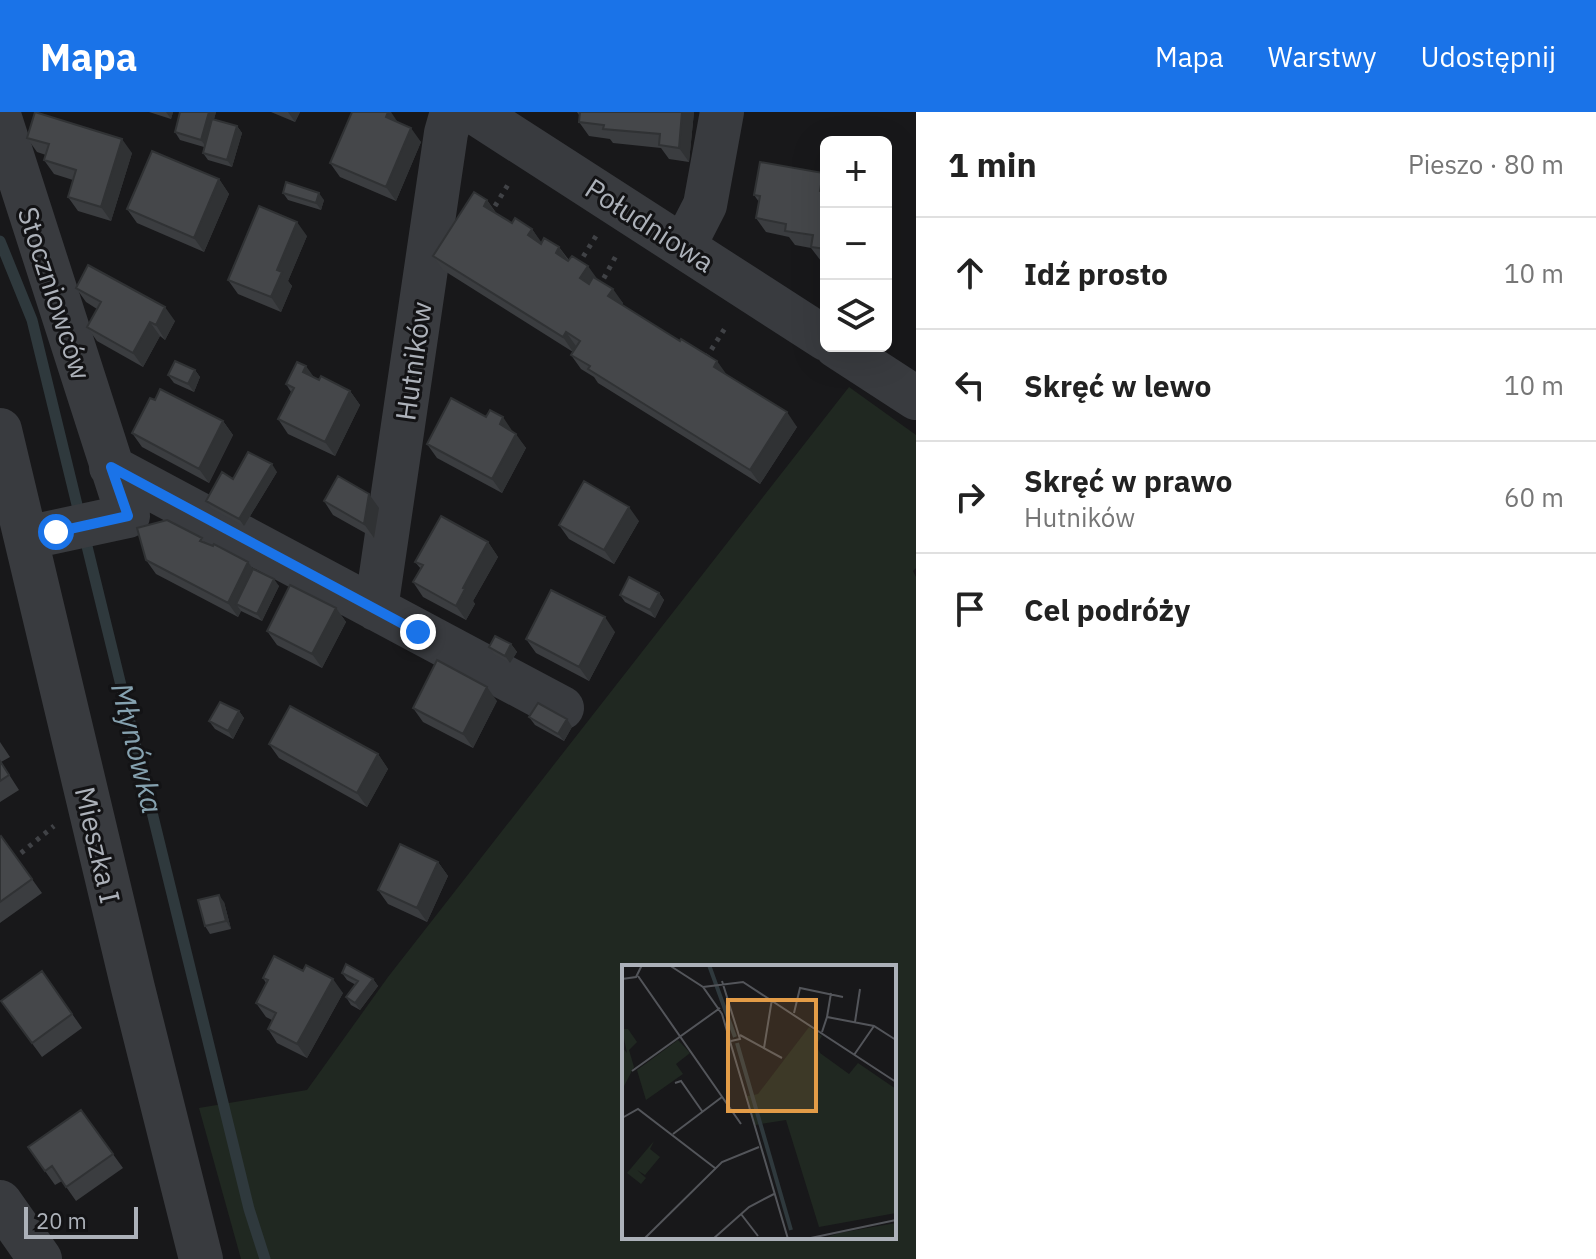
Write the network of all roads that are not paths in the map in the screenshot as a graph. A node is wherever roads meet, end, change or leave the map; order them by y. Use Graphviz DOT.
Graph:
graph roads {
  1 [pos="452,112"];
  2 [pos="474,112"];
  3 [pos="722,112"];
  4 [pos="0,118"];
  5 [pos="684,246"];
  6 [pos="820,335"];
  7 [pos="845,352"];
  8 [pos="916,398"];
  9 [pos="0,430"];
  10 [pos="111,467"];
  11 [pos="41,535"];
  12 [pos="376,609"];
  13 [pos="562,708"];
  14 [pos="0,1202"];
  15 [pos="40,1259"];
  16 [pos="201,1259"];
  1 -- 12 [label="street, Hutników"];
  2 -- 5 [label="street, Południowa"];
  3 -- 5 [label="street"];
  4 -- 10 [label="street, Stoczniowców"];
  5 -- 6 [label="street, Południowa"];
  7 -- 8 [label="street"];
  9 -- 11 [label="street, Mieszka I"];
  10 -- 11 [label="street, Stoczniowców"];
  10 -- 12 [label="street"];
  11 -- 16 [label="street, Mieszka I"];
  12 -- 13 [label="street"];
  14 -- 15 [label="street"];
}
